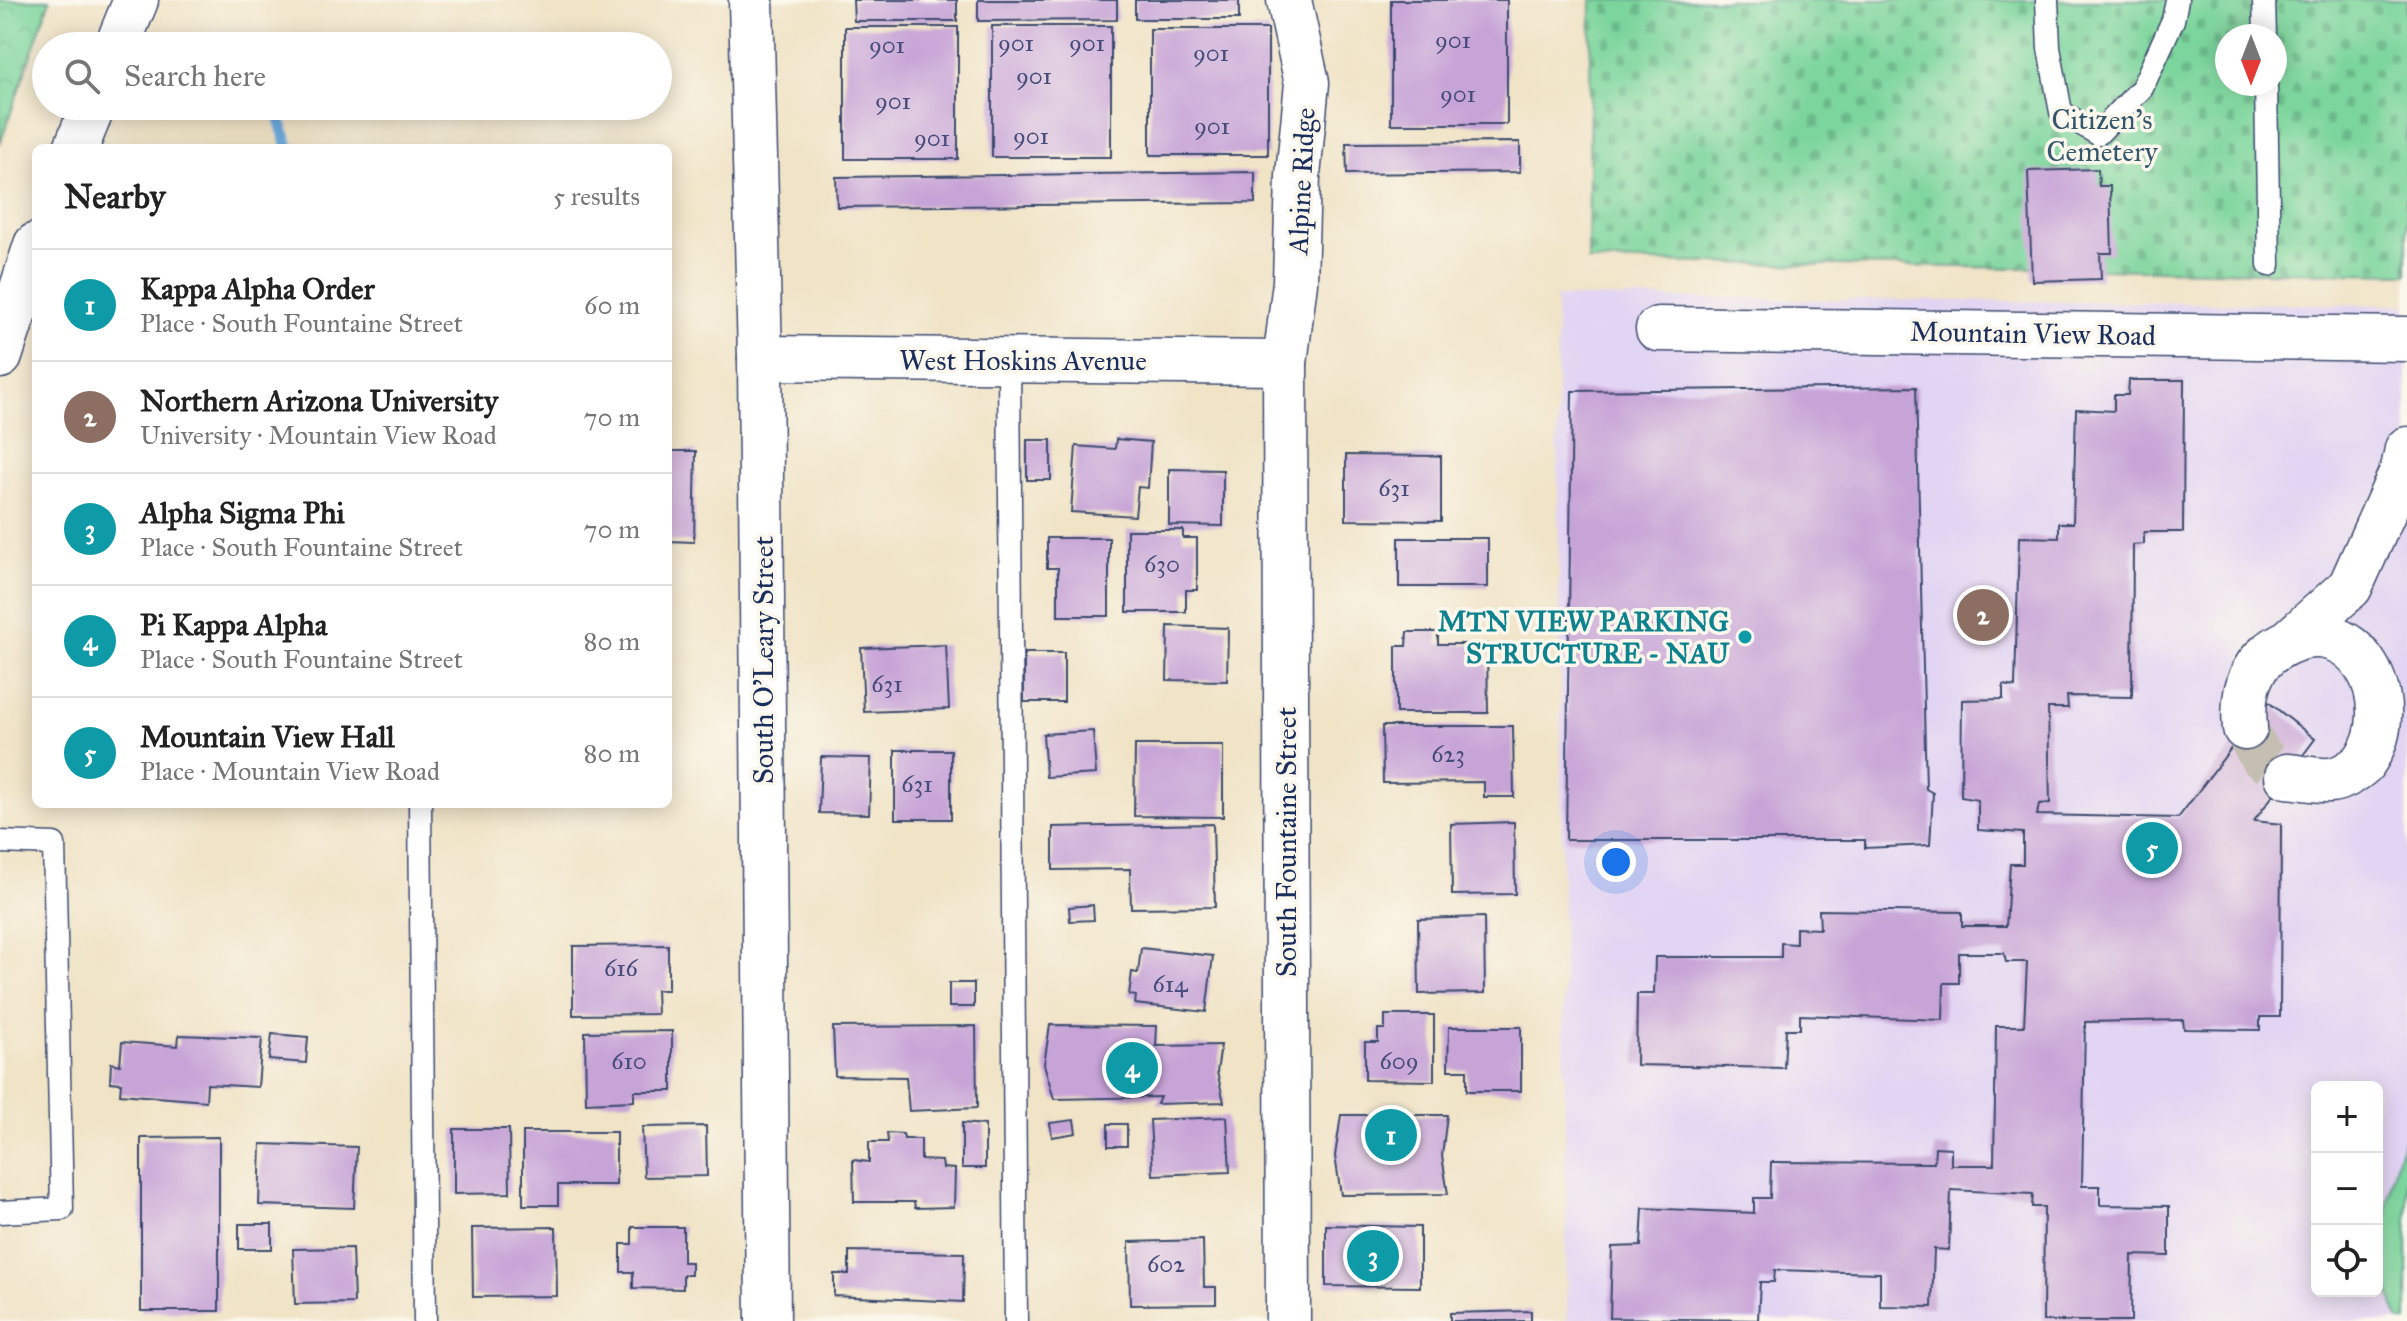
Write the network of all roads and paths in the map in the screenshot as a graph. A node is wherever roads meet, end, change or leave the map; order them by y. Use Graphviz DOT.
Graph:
graph roads {
  1 [pos="136,0"];
  2 [pos="751,0"];
  3 [pos="1289,0"];
  4 [pos="2047,0"];
  5 [pos="2177,0"];
  6 [pos="2264,0"];
  7 [pos="2265,24"];
  8 [pos="123,32"];
  9 [pos="2266,96"];
  10 [pos="87,120"];
  11 [pos="78,144"];
  12 [pos="32,257"];
  13 [pos="2269,265"];
  14 [pos="1658,329"];
  15 [pos="2407,339"];
  16 [pos="0,356"];
  17 [pos="760,358"];
  18 [pos="1009,360"];
  19 [pos="1285,363"];
  20 [pos="2406,461"];
  21 [pos="2350,587"];
  22 [pos="2292,639"];
  23 [pos="2373,661"];
  24 [pos="2245,728"];
  25 [pos="2287,776"];
  26 [pos="420,808"];
  27 [pos="0,842"];
  28 [pos="0,1212"];
  29 [pos="425,1321"];
  30 [pos="768,1321"];
  31 [pos="1016,1321"];
  32 [pos="1288,1321"];
  1 -- 8 [label="street"];
  2 -- 17 [label="street, South O'Leary Street"];
  3 -- 19 [label="street, Alpine Ridge"];
  4 -- 5 [label="lane"];
  6 -- 7 [label="lane"];
  9 -- 13 [label="lane"];
  10 -- 11 [label="street"];
  12 -- 16 [label="street"];
  14 -- 15 [label="street, Mountain View Road"];
  17 -- 18 [label="street, West Hoskins Avenue"];
  17 -- 30 [label="street, South O'Leary Street"];
  18 -- 19 [label="street, West Hoskins Avenue"];
  18 -- 31 [label="lane"];
  19 -- 32 [label="street, South Fountaine Street"];
  20 -- 21 [label="street"];
  21 -- 22 [label="street"];
  21 -- 23 [label="street"];
  22 -- 23 [label="street"];
  22 -- 24 [label="street"];
  23 -- 25 [label="street"];
  26 -- 29 [label="lane"];
  27 -- 28 [label="lane"];
}
